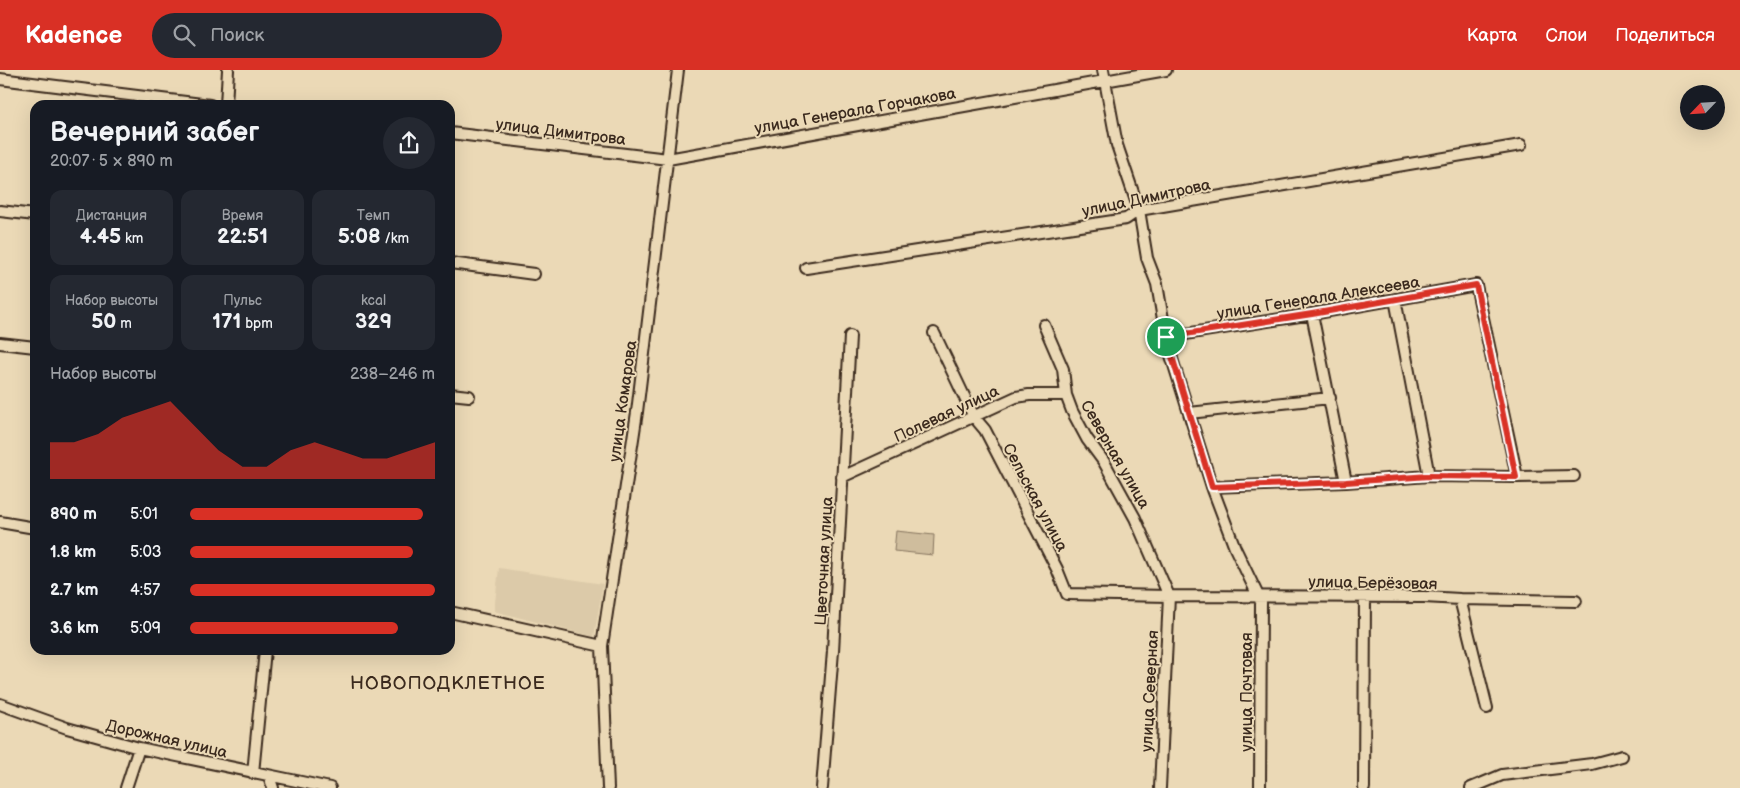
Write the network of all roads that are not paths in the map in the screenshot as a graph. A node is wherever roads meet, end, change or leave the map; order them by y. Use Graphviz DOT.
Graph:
graph roads {
  1 [pos="228,70"];
  2 [pos="678,70"];
  3 [pos="1166,70"];
  4 [pos="1104,75"];
  5 [pos="0,79"];
  6 [pos="170,100"];
  7 [pos="226,100"];
  8 [pos="455,134"];
  9 [pos="1521,145"];
  10 [pos="668,159"];
  11 [pos="1139,210"];
  12 [pos="0,211"];
  13 [pos="30,214"];
  14 [pos="455,264"];
  15 [pos="806,268"];
  16 [pos="534,274"];
  17 [pos="1395,300"];
  18 [pos="1312,314"];
  19 [pos="1044,325"];
  20 [pos="934,332"];
  21 [pos="850,336"];
  22 [pos="1166,337"];
  23 [pos="0,343"];
  24 [pos="30,346"];
  25 [pos="455,395"];
  26 [pos="1066,395"];
  27 [pos="469,396"];
  28 [pos="1330,398"];
  29 [pos="1189,413"];
  30 [pos="974,417"];
  31 [pos="1429,476"];
  32 [pos="1574,476"];
  33 [pos="842,477"];
  34 [pos="1516,477"];
  35 [pos="1346,482"];
  36 [pos="1212,487"];
  37 [pos="0,522"];
  38 [pos="30,527"];
  39 [pos="1067,594"];
  40 [pos="1169,596"];
  41 [pos="1258,596"];
  42 [pos="1365,597"];
  43 [pos="1460,599"];
  44 [pos="1576,601"];
  45 [pos="455,613"];
  46 [pos="602,646"];
  47 [pos="265,655"];
  48 [pos="0,704"];
  49 [pos="1487,708"];
  50 [pos="139,748"];
  51 [pos="1622,756"];
  52 [pos="253,772"];
  53 [pos="269,776"];
  54 [pos="1484,786"];
  55 [pos="126,788"];
  56 [pos="273,788"];
  57 [pos="330,788"];
  58 [pos="608,788"];
  59 [pos="822,788"];
  60 [pos="1160,788"];
  61 [pos="1260,788"];
  62 [pos="1364,788"];
  63 [pos="1471,788"];
  1 -- 7 [label="street"];
  2 -- 10 [label="street, улица Комарова"];
  3 -- 4 [label="street, улица Генерала Горчакова"];
  4 -- 10 [label="street, улица Генерала Горчакова"];
  4 -- 11 [label="street, улица Почтовая"];
  5 -- 6 [label="street"];
  8 -- 10 [label="street, улица Димитрова"];
  9 -- 11 [label="street, улица Димитрова"];
  10 -- 46 [label="street, улица Комарова"];
  11 -- 15 [label="street, улица Димитрова"];
  11 -- 22 [label="street, улица Почтовая"];
  12 -- 13 [label="street"];
  14 -- 16 [label="street"];
  17 -- 18 [label="street, улица Генерала Алексеева"];
  17 -- 31 [label="street"];
  17 -- 34 [label="street, улица Генерала Алексеева"];
  18 -- 22 [label="street, улица Генерала Алексеева"];
  18 -- 28 [label="street"];
  19 -- 26 [label="street, Северная улица"];
  20 -- 30 [label="street, Сельская улица"];
  21 -- 33 [label="street, Цветочная улица"];
  22 -- 29 [label="street, улица Почтовая"];
  23 -- 24 [label="street"];
  25 -- 27 [label="street"];
  26 -- 30 [label="street, Полевая улица"];
  26 -- 40 [label="street, Северная улица"];
  28 -- 29 [label="street"];
  28 -- 35 [label="street"];
  29 -- 36 [label="street, улица Почтовая"];
  30 -- 33 [label="street, Полевая улица"];
  30 -- 39 [label="street, Сельская улица"];
  31 -- 34 [label="street"];
  31 -- 35 [label="street"];
  32 -- 34 [label="street"];
  33 -- 59 [label="street, Цветочная улица"];
  35 -- 36 [label="street"];
  36 -- 41 [label="street, улица Почтовая"];
  37 -- 38 [label="street"];
  39 -- 40 [label="street, улица Берёзовая"];
  40 -- 41 [label="street, улица Берёзовая"];
  40 -- 60 [label="street, улица Северная"];
  41 -- 42 [label="street, улица Берёзовая"];
  41 -- 61 [label="street, улица Почтовая"];
  42 -- 43 [label="street, улица Берёзовая"];
  42 -- 62 [label="street"];
  43 -- 44 [label="street, улица Берёзовая"];
  43 -- 49 [label="street"];
  45 -- 46 [label="street"];
  46 -- 58 [label="street, улица Комарова"];
  47 -- 52 [label="street"];
  48 -- 50 [label="street, Дорожная улица"];
  50 -- 52 [label="street, Дорожная улица"];
  50 -- 55 [label="street"];
  51 -- 54 [label="street"];
  52 -- 53 [label="street, Дорожная улица"];
  53 -- 56 [label="street"];
  53 -- 57 [label="street, Дорожная улица"];
  54 -- 63 [label="street"];
}
